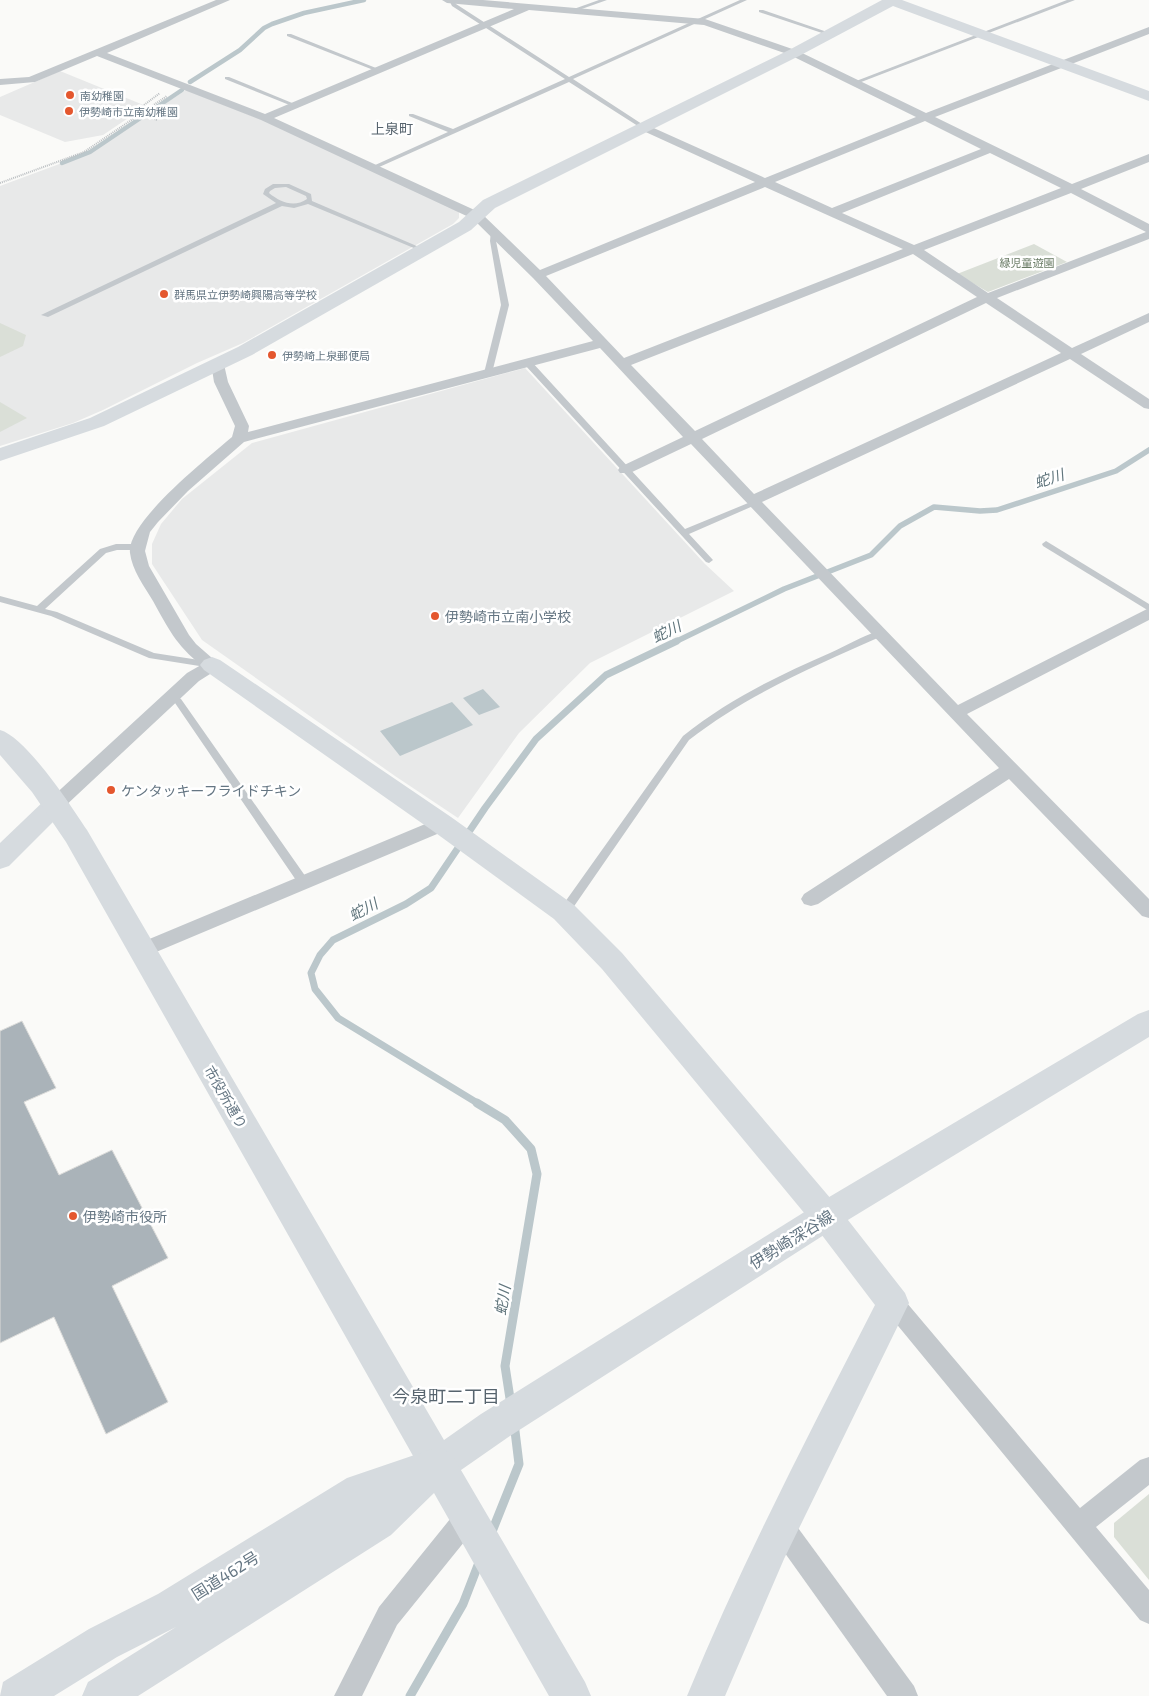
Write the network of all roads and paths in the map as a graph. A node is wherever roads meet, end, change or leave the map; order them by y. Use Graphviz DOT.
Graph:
graph roads {
  1 [pos="225,0"];
  2 [pos="449,0"];
  3 [pos="604,0"];
  4 [pos="892,0"];
  5 [pos="1072,0"];
  6 [pos="737,1"];
  7 [pos="528,7"];
  8 [pos="574,10"];
  9 [pos="761,11"];
  10 [pos="697,20"];
  11 [pos="486,25"];
  12 [pos="1149,30"];
  13 [pos="830,34"];
  14 [pos="982,34"];
  15 [pos="289,35"];
  16 [pos="98,53"];
  17 [pos="794,53"];
  18 [pos="1061,64"];
  19 [pos="378,70"];
  20 [pos="227,78"];
  21 [pos="569,78"];
  22 [pos="0,82"];
  23 [pos="14,83"];
  24 [pos="178,83"];
  25 [pos="854,83"];
  26 [pos="0,95"];
  27 [pos="1149,96"];
  28 [pos="294,105"];
  29 [pos="411,114"];
  30 [pos="143,115"];
  31 [pos="925,117"];
  32 [pos="265,118"];
  33 [pos="157,120"];
  34 [pos="643,127"];
  35 [pos="452,131"];
  36 [pos="990,149"];
  37 [pos="1149,158"];
  38 [pos="375,167"];
  39 [pos="767,181"];
  40 [pos="0,183"];
  41 [pos="1071,188"];
  42 [pos="308,202"];
  43 [pos="282,203"];
  44 [pos="833,212"];
  45 [pos="477,216"];
  46 [pos="1149,229"];
  47 [pos="494,231"];
  48 [pos="1149,235"];
  49 [pos="423,250"];
  50 [pos="915,250"];
  51 [pos="538,274"];
  52 [pos="986,298"];
  53 [pos="45,315"];
  54 [pos="1149,317"];
  55 [pos="602,343"];
  56 [pos="1071,354"];
  57 [pos="218,363"];
  58 [pos="528,363"];
  59 [pos="623,363"];
  60 [pos="488,373"];
  61 [pos="1149,404"];
  62 [pos="693,438"];
  63 [pos="239,439"];
  64 [pos="0,455"];
  65 [pos="625,470"];
  66 [pos="755,501"];
  67 [pos="684,533"];
  68 [pos="1046,544"];
  69 [pos="138,547"];
  70 [pos="709,560"];
  71 [pos="0,599"];
  72 [pos="1149,608"];
  73 [pos="38,610"];
  74 [pos="1149,613"];
  75 [pos="879,634"];
  76 [pos="212,665"];
  77 [pos="172,696"];
  78 [pos="956,713"];
  79 [pos="0,739"];
  80 [pos="1011,769"];
  81 [pos="56,804"];
  82 [pos="448,828"];
  83 [pos="0,859"];
  84 [pos="304,883"];
  85 [pos="811,899"];
  86 [pos="1149,911"];
  87 [pos="564,912"];
  88 [pos="142,950"];
  89 [pos="1149,1022"];
  90 [pos="826,1216"];
  91 [pos="893,1304"];
  92 [pos="438,1465"];
  93 [pos="1149,1469"];
  94 [pos="470,1522"];
  95 [pos="1078,1525"];
  96 [pos="781,1526"];
  97 [pos="1149,1610"];
  98 [pos="17,1696"];
  99 [pos="102,1696"];
  100 [pos="348,1696"];
  101 [pos="571,1696"];
  102 [pos="706,1696"];
  103 [pos="904,1696"];
  1 -- 16 [label="street"];
  2 -- 7 [label="street"];
  2 -- 11 [label="lane"];
  3 -- 8 [label="lane"];
  4 -- 13 [label="street"];
  4 -- 14 [label="street"];
  5 -- 14 [label="lane"];
  6 -- 10 [label="lane"];
  7 -- 8 [label="street"];
  7 -- 11 [label="street"];
  8 -- 10 [label="street"];
  9 -- 13 [label="lane"];
  10 -- 17 [label="street"];
  10 -- 21 [label="lane"];
  11 -- 19 [label="street"];
  11 -- 21 [label="lane"];
  12 -- 18 [label="street"];
  13 -- 17 [label="street"];
  14 -- 18 [label="street"];
  14 -- 25 [label="lane"];
  15 -- 19 [label="lane"];
  16 -- 23 [label="street"];
  16 -- 24 [label="street"];
  17 -- 25 [label="street"];
  17 -- 34 [label="street"];
  18 -- 27 [label="street"];
  18 -- 31 [label="street"];
  19 -- 28 [label="street"];
  20 -- 28 [label="lane"];
  21 -- 34 [label="lane"];
  21 -- 35 [label="lane"];
  22 -- 23 [label="street"];
  23 -- 26 [label="street"];
  24 -- 30 [label="path"];
  24 -- 32 [label="street"];
  25 -- 31 [label="street"];
  28 -- 32 [label="street"];
  29 -- 35 [label="lane"];
  30 -- 33 [label="path"];
  30 -- 40 [label="path"];
  31 -- 36 [label="street"];
  31 -- 39 [label="street"];
  32 -- 38 [label="street"];
  34 -- 39 [label="street"];
  34 -- 45 [label="street"];
  35 -- 38 [label="lane"];
  36 -- 41 [label="street"];
  36 -- 44 [label="street"];
  37 -- 41 [label="street"];
  38 -- 45 [label="street"];
  39 -- 44 [label="street"];
  39 -- 51 [label="street"];
  41 -- 46 [label="street"];
  41 -- 50 [label="street"];
  42 -- 43 [label="lane"];
  42 -- 43 [label="lane"];
  42 -- 49 [label="lane"];
  43 -- 53 [label="lane"];
  44 -- 50 [label="street"];
  45 -- 47 [label="street"];
  45 -- 49 [label="street"];
  47 -- 51 [label="street"];
  47 -- 60 [label="lane"];
  48 -- 52 [label="street"];
  49 -- 57 [label="street"];
  50 -- 52 [label="street"];
  50 -- 59 [label="street"];
  51 -- 55 [label="street"];
  52 -- 56 [label="street"];
  52 -- 62 [label="street"];
  54 -- 56 [label="street"];
  55 -- 58 [label="street"];
  55 -- 59 [label="street"];
  56 -- 61 [label="street"];
  56 -- 66 [label="street"];
  57 -- 63 [label="street"];
  57 -- 64 [label="street"];
  58 -- 60 [label="street"];
  58 -- 65 [label="lane"];
  59 -- 62 [label="street"];
  60 -- 63 [label="street"];
  62 -- 65 [label="street"];
  62 -- 66 [label="street"];
  63 -- 69 [label="street"];
  65 -- 67 [label="lane"];
  66 -- 67 [label="lane"];
  66 -- 75 [label="street"];
  67 -- 70 [label="lane"];
  68 -- 72 [label="lane"];
  69 -- 73 [label="lane"];
  69 -- 76 [label="street"];
  71 -- 73 [label="lane"];
  73 -- 76 [label="lane"];
  74 -- 78 [label="street"];
  75 -- 78 [label="street"];
  75 -- 87 [label="lane"];
  76 -- 77 [label="street"];
  76 -- 82 [label="street"];
  77 -- 81 [label="street"];
  77 -- 84 [label="lane"];
  78 -- 80 [label="street"];
  79 -- 81 [label="main road, 市役所通り"];
  80 -- 85 [label="street"];
  80 -- 86 [label="street"];
  81 -- 83 [label="street"];
  81 -- 88 [label="main road, 市役所通り"];
  82 -- 84 [label="street"];
  82 -- 87 [label="street"];
  84 -- 88 [label="street"];
  87 -- 90 [label="street"];
  88 -- 92 [label="main road, 市役所通り"];
  89 -- 90 [label="main road, 伊勢崎深谷線"];
  90 -- 91 [label="street"];
  90 -- 92 [label="main road, 伊勢崎深谷線"];
  91 -- 95 [label="street"];
  91 -- 96 [label="street"];
  92 -- 94 [label="main road"];
  92 -- 98 [label="main road, 国道462号"];
  92 -- 99 [label="main road"];
  93 -- 95 [label="street"];
  94 -- 100 [label="street"];
  94 -- 101 [label="main road"];
  95 -- 97 [label="street"];
  96 -- 102 [label="street"];
  96 -- 103 [label="street"];
}
